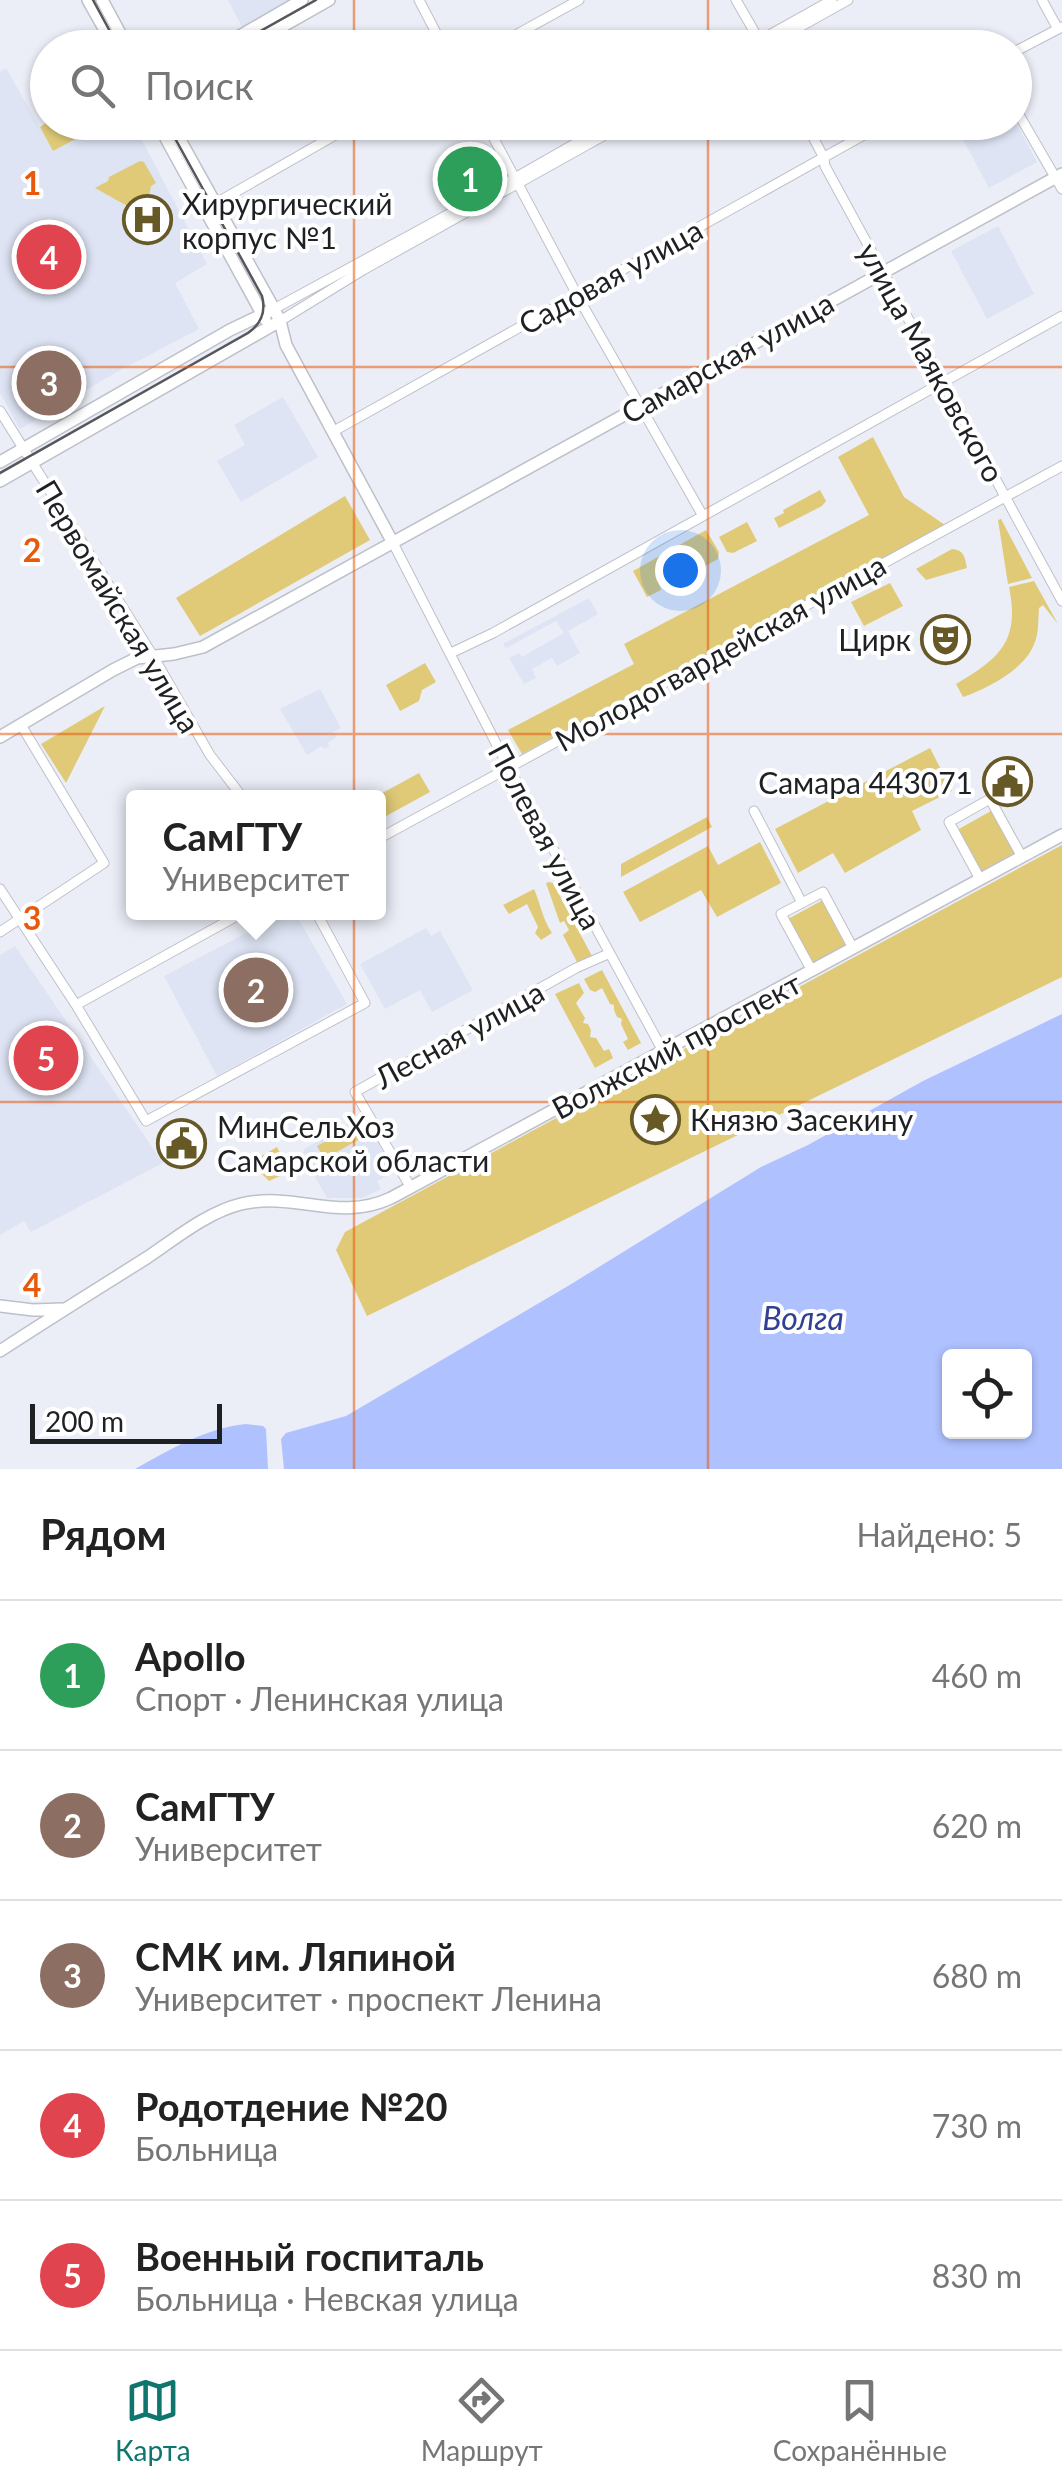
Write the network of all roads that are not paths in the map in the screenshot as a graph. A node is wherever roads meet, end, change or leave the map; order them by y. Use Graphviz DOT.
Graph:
graph roads {
  1 [pos="88,0"];
  2 [pos="102,0"];
  3 [pos="302,0"];
  4 [pos="329,0"];
  5 [pos="420,0"];
  6 [pos="579,0"];
  7 [pos="736,0"];
  8 [pos="832,0"];
  9 [pos="848,0"];
  10 [pos="1042,0"];
  11 [pos="1060,28"];
  12 [pos="105,30"];
  13 [pos="118,30"];
  14 [pos="250,30"];
  15 [pos="276,30"];
  16 [pos="435,30"];
  17 [pos="525,30"];
  18 [pos="753,30"];
  19 [pos="786,30"];
  20 [pos="792,30"];
  21 [pos="1032,43"];
  22 [pos="1032,135"];
  23 [pos="168,140"];
  24 [pos="178,140"];
  25 [pos="326,140"];
  26 [pos="495,140"];
  27 [pos="584,140"];
  28 [pos="594,140"];
  29 [pos="814,140"];
  30 [pos="856,140"];
  31 [pos="824,158"];
  32 [pos="1060,180"];
  33 [pos="517,181"];
  34 [pos="209,207"];
  35 [pos="883,271"];
  36 [pos="578,294"];
  37 [pos="1062,316"];
  38 [pos="271,318"];
  39 [pos="943,382"];
  40 [pos="639,406"];
  41 [pos="0,411"];
  42 [pos="334,431"];
  43 [pos="23,448"];
  44 [pos="0,462"];
  45 [pos="32,463"];
  46 [pos="1062,466"];
  47 [pos="0,481"];
  48 [pos="1006,497"];
  49 [pos="703,516"];
  50 [pos="393,543"];
  51 [pos="1062,601"];
  52 [pos="451,654"];
  53 [pos="153,656"];
  54 [pos="21,724"];
  55 [pos="0,737"];
  56 [pos="508,767"];
  57 [pos="237,790"];
  58 [pos="754,811"];
  59 [pos="386,834"];
  60 [pos="1062,835"];
  61 [pos="1022,857"];
  62 [pos="980,879"];
  63 [pos="0,888"];
  64 [pos="802,904"];
  65 [pos="20,920"];
  66 [pos="230,920"];
  67 [pos="320,920"];
  68 [pos="0,932"];
  69 [pos="853,948"];
  70 [pos="608,954"];
  71 [pos="812,970"];
  72 [pos="76,1005"];
  73 [pos="663,1051"];
  74 [pos="411,1188"];
  75 [pos="0,1306"];
  76 [pos="66,1309"];
  77 [pos="0,1351"];
  1 -- 12 [label="main road"];
  2 -- 13 [label="main road"];
  3 -- 14 [label="main road"];
  4 -- 15 [label="main road"];
  5 -- 16 [label="street"];
  6 -- 17 [label="street"];
  7 -- 18 [label="street"];
  8 -- 19 [label="street"];
  9 -- 20 [label="street"];
  10 -- 11 [label="street"];
  11 -- 21 [label="street"];
  22 -- 32 [label="street"];
  23 -- 34 [label="main road"];
  24 -- 34 [label="main road"];
  25 -- 34 [label="street"];
  26 -- 33 [label="street"];
  27 -- 33 [label="street"];
  28 -- 33 [label="street"];
  29 -- 31 [label="street, улица Маяковского"];
  30 -- 31 [label="street, Садовая улица"];
  31 -- 35 [label="street, улица Маяковского"];
  31 -- 36 [label="street, Садовая улица"];
  32 -- 35 [label="main road, Самарская улица"];
  33 -- 36 [label="street"];
  33 -- 38 [label="street"];
  34 -- 38 [label="main road"];
  35 -- 39 [label="street, улица Маяковского"];
  35 -- 40 [label="main road, Самарская улица"];
  36 -- 40 [label="street"];
  36 -- 42 [label="street, Садовая улица"];
  37 -- 39 [label="street"];
  38 -- 42 [label="main road"];
  38 -- 43 [label="main road"];
  38 -- 45 [label="main road"];
  39 -- 48 [label="street, улица Маяковского"];
  39 -- 49 [label="street"];
  40 -- 49 [label="street"];
  40 -- 50 [label="main road, Самарская улица"];
  41 -- 43 [label="street, Первомайская улица"];
  42 -- 50 [label="main road"];
  43 -- 44 [label="main road"];
  43 -- 45 [label="street, Первомайская улица"];
  45 -- 47 [label="main road"];
  45 -- 53 [label="street, Первомайская улица"];
  46 -- 48 [label="street, Молодогвардейская улица"];
  48 -- 51 [label="street, улица Маяковского"];
  48 -- 56 [label="street, Молодогвардейская улица"];
  49 -- 52 [label="street"];
  50 -- 52 [label="street, Полевая улица"];
  50 -- 53 [label="main road, Самарская улица"];
  52 -- 56 [label="street, Полевая улица"];
  53 -- 54 [label="main road, Самарская улица"];
  53 -- 57 [label="street, Первомайская улица"];
  54 -- 55 [label="main road, Самарская улица"];
  54 -- 65 [label="street"];
  56 -- 59 [label="street, Молодогвардейская улица"];
  56 -- 70 [label="street, Полевая улица"];
  58 -- 64 [label="street"];
  60 -- 61 [label="main road, Волжский проспект"];
  61 -- 62 [label="main road, Волжский проспект"];
  61 -- 62 [label="street"];
  62 -- 69 [label="main road, Волжский проспект"];
  63 -- 65 [label="street"];
  64 -- 69 [label="street"];
  64 -- 71 [label="street"];
  65 -- 68 [label="street"];
  65 -- 72 [label="street"];
  66 -- 72 [label="street"];
  67 -- 72 [label="street"];
  69 -- 71 [label="main road, Волжский проспект"];
  70 -- 73 [label="street, Полевая улица"];
  70 -- 74 [label="street, Лесная улица"];
  71 -- 73 [label="main road, Волжский проспект"];
  73 -- 74 [label="main road, Волжский проспект"];
  74 -- 76 [label="main road, Волжский проспект"];
  75 -- 76 [label="main road"];
  76 -- 77 [label="main road"];
}
